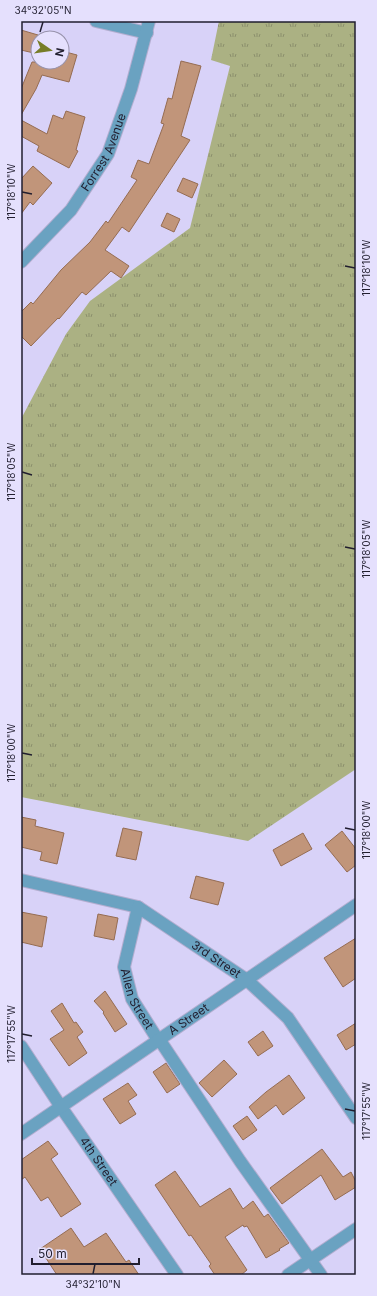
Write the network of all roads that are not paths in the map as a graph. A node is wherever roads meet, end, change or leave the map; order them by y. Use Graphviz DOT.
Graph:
graph roads {
  1 [pos="96,21"];
  2 [pos="149,21"];
  3 [pos="147,33"];
  4 [pos="21,262"];
  5 [pos="21,880"];
  6 [pos="356,905"];
  7 [pos="138,907"];
  8 [pos="247,980"];
  9 [pos="159,1040"];
  10 [pos="21,1046"];
  11 [pos="61,1107"];
  12 [pos="356,1118"];
  13 [pos="21,1134"];
  14 [pos="356,1229"];
  15 [pos="311,1260"];
  16 [pos="177,1275"];
  17 [pos="288,1275"];
  18 [pos="321,1275"];
  1 -- 3 [label="street"];
  2 -- 3 [label="street, Forrest Avenue"];
  3 -- 4 [label="street, Forrest Avenue"];
  5 -- 7 [label="street, 3rd Street"];
  6 -- 8 [label="street, A Street"];
  7 -- 8 [label="street, 3rd Street"];
  7 -- 9 [label="street, Allen Street"];
  8 -- 9 [label="street, A Street"];
  8 -- 12 [label="street, 3rd Street"];
  9 -- 11 [label="street, A Street"];
  9 -- 15 [label="street, Allen Street"];
  10 -- 11 [label="street, 4th Street"];
  11 -- 13 [label="street, A Street"];
  11 -- 16 [label="street, 4th Street"];
  14 -- 15 [label="street"];
  15 -- 17 [label="street"];
  15 -- 18 [label="street, Allen Street"];
}
